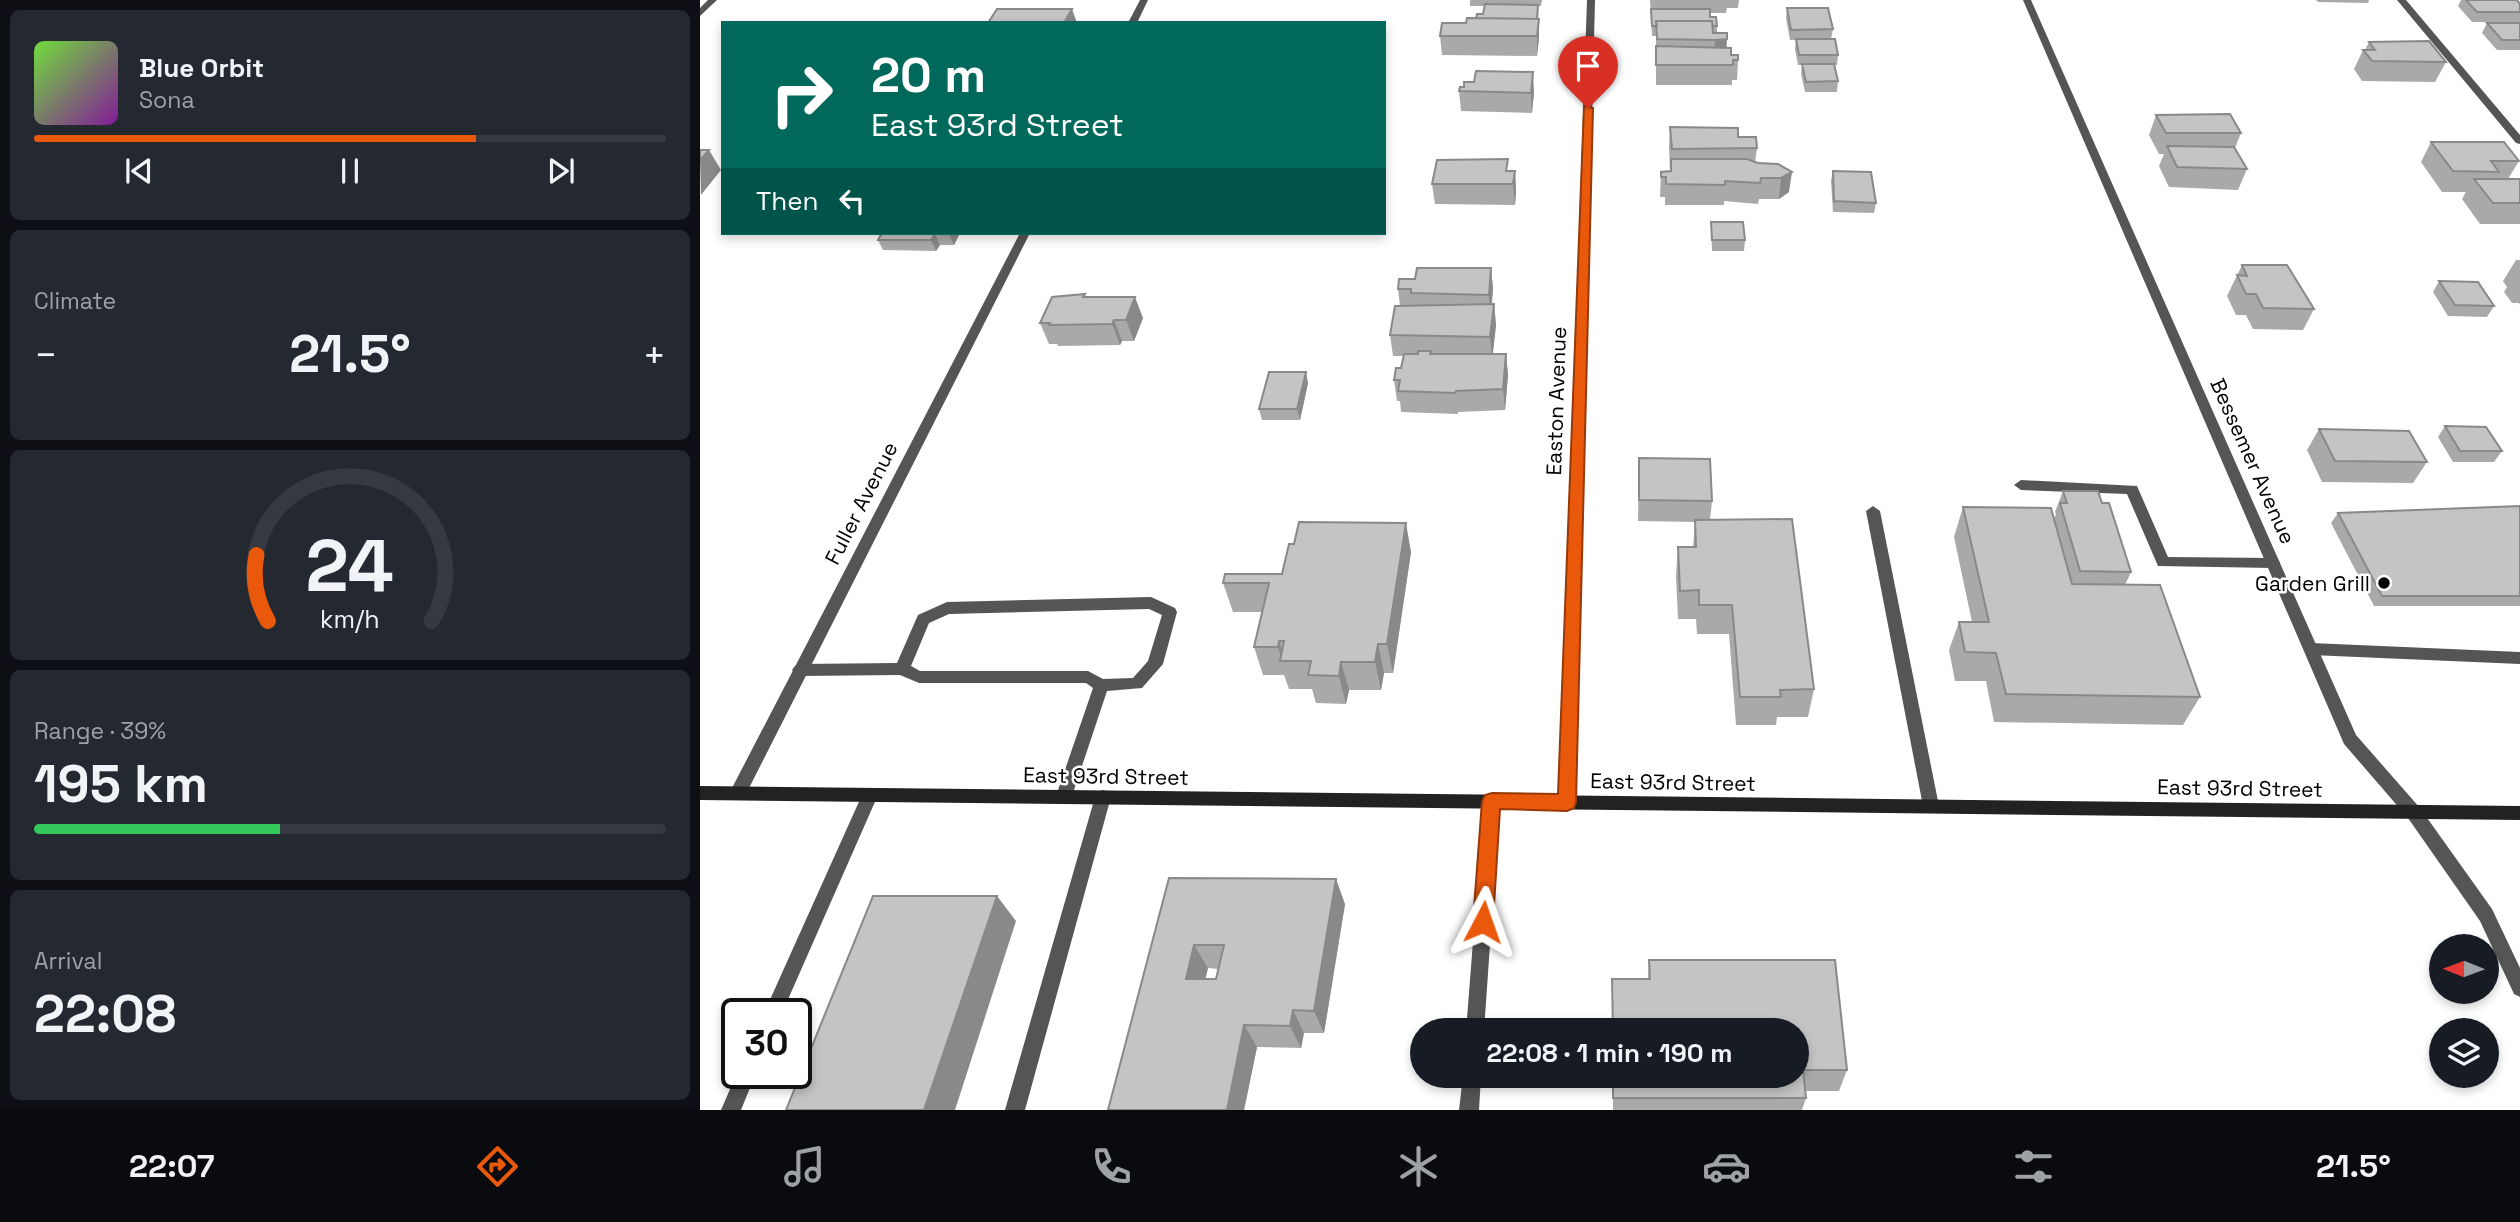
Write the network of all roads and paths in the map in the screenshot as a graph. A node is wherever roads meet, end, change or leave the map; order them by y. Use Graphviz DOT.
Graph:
graph roads {
  1 [pos="713,0"];
  2 [pos="1144,0"];
  3 [pos="1591,0"];
  4 [pos="2027,0"];
  5 [pos="2401,0"];
  6 [pos="700,13"];
  7 [pos="1133,21"];
  8 [pos="2520,141"];
  9 [pos="1024,235"];
  10 [pos="2021,485"];
  11 [pos="1873,511"];
  12 [pos="2273,563"];
  13 [pos="2311,649"];
  14 [pos="2520,658"];
  15 [pos="902,669"];
  16 [pos="800,670"];
  17 [pos="1101,685"];
  18 [pos="700,793"];
  19 [pos="738,793"];
  20 [pos="870,795"];
  21 [pos="1064,796"];
  22 [pos="1103,797"];
  23 [pos="1492,801"];
  24 [pos="1567,802"];
  25 [pos="1931,806"];
  26 [pos="2414,813"];
  27 [pos="2520,813"];
  28 [pos="2520,988"];
  29 [pos="780,998"];
  30 [pos="1476,1018"];
  31 [pos="1471,1088"];
  32 [pos="740,1089"];
  33 [pos="730,1110"];
  34 [pos="1015,1110"];
  35 [pos="1469,1110"];
  1 -- 6 [label="street"];
  2 -- 7 [label="street"];
  3 -- 24 [label="street, Easton Avenue"];
  4 -- 12 [label="street, Bessemer Avenue"];
  5 -- 8 [label="street"];
  9 -- 16 [label="street, Fuller Avenue"];
  10 -- 12 [label="street"];
  11 -- 25 [label="street"];
  12 -- 13 [label="street, Bessemer Avenue"];
  13 -- 14 [label="street"];
  13 -- 26 [label="street, Bessemer Avenue"];
  15 -- 16 [label="street"];
  15 -- 17 [label="street"];
  15 -- 17 [label="street"];
  16 -- 19 [label="street, Fuller Avenue"];
  17 -- 21 [label="street"];
  18 -- 19 [label="main road, East 93rd Street"];
  19 -- 20 [label="main road, East 93rd Street"];
  20 -- 21 [label="main road, East 93rd Street"];
  20 -- 29 [label="street"];
  21 -- 22 [label="main road, East 93rd Street"];
  22 -- 23 [label="main road, East 93rd Street"];
  22 -- 34 [label="street"];
  23 -- 24 [label="main road, East 93rd Street"];
  23 -- 30 [label="street"];
  24 -- 25 [label="main road, East 93rd Street"];
  25 -- 26 [label="main road, East 93rd Street"];
  26 -- 27 [label="main road, East 93rd Street"];
  26 -- 28 [label="street, Bessemer Avenue"];
  31 -- 35 [label="street"];
  32 -- 33 [label="street"];
}
